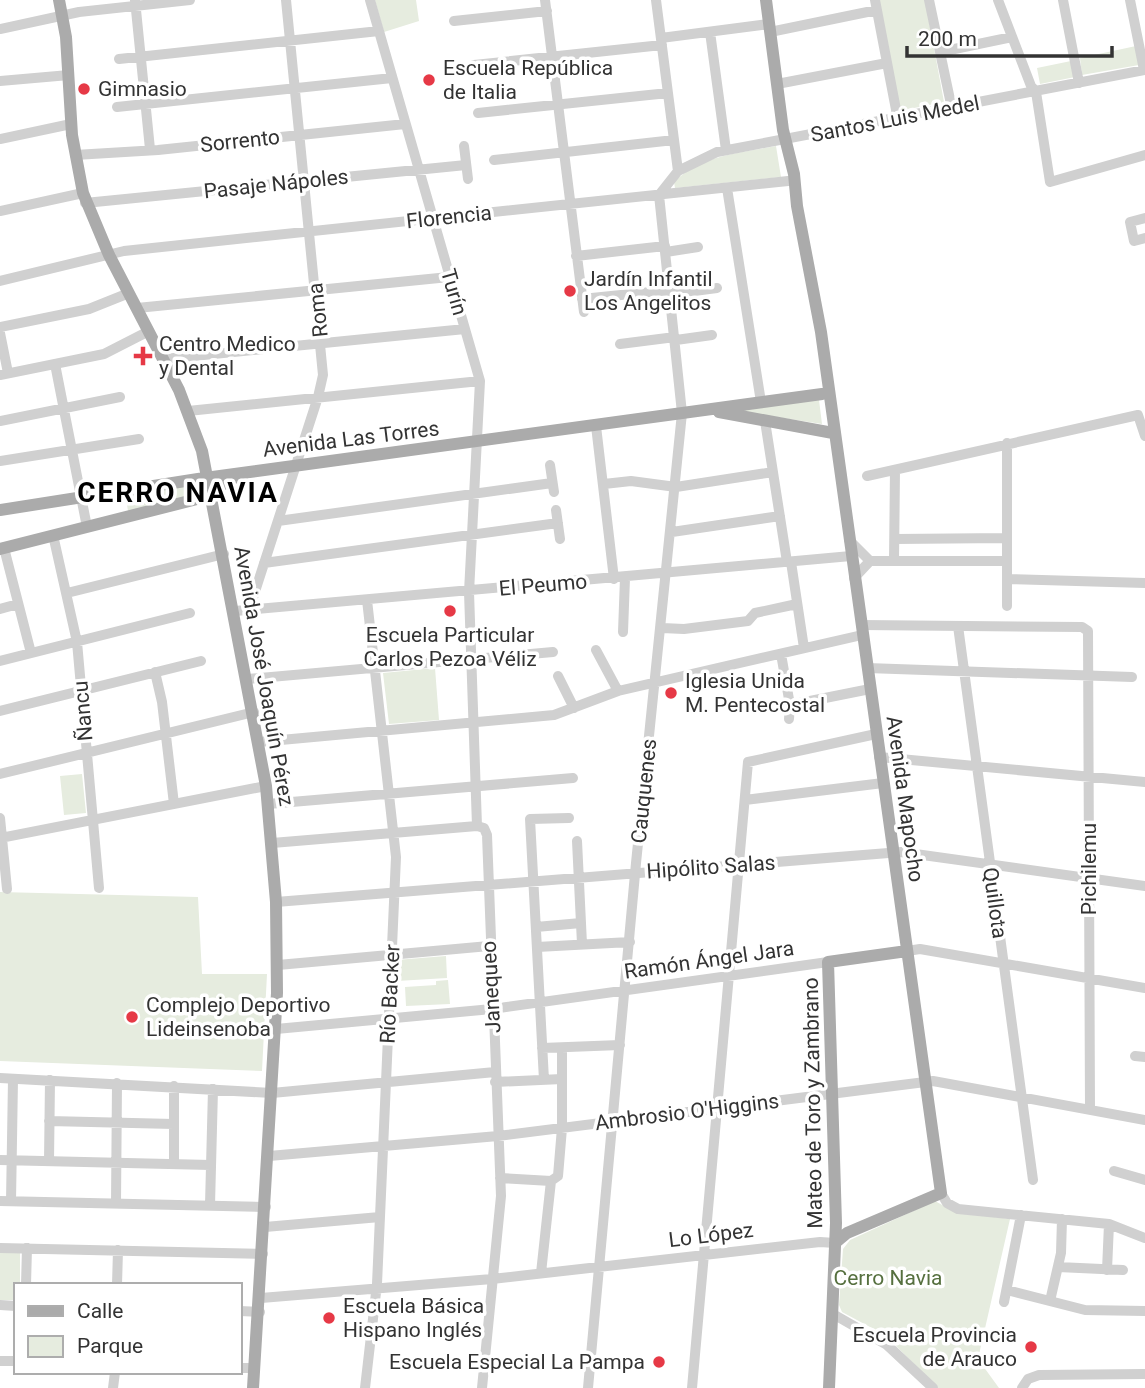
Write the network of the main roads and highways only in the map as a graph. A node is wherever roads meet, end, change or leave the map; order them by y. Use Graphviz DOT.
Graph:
graph roads {
  1 [pos="59,0"];
  2 [pos="766,0"];
  3 [pos="815,313"];
  4 [pos="822,394"];
  5 [pos="708,410"];
  6 [pos="829,410"];
  7 [pos="833,433"];
  8 [pos="250,472"];
  9 [pos="210,478"];
  10 [pos="212,491"];
  11 [pos="0,510"];
  12 [pos="2,548"];
  13 [pos="907,951"];
  14 [pos="828,962"];
  15 [pos="836,1223"];
  16 [pos="847,1233"];
  17 [pos="835,1242"];
  18 [pos="253,1388"];
  19 [pos="829,1388"];
  1 -- 9 [label="main road, Avenida José Joaquín Pérez"];
  2 -- 3 [label="main road, Avenida Mapocho"];
  3 -- 4 [label="main road, Avenida Mapocho"];
  3 -- 6 [label="main road, Avenida Mapocho"];
  4 -- 5 [label="main road, Avenida Las Torres"];
  4 -- 6 [label="main road, Avenida Mapocho"];
  5 -- 7 [label="main road, Avenida Las Torres"];
  5 -- 8 [label="main road, Avenida Las Torres"];
  6 -- 7 [label="main road, Avenida Mapocho"];
  7 -- 13 [label="main road, Avenida Mapocho"];
  8 -- 9 [label="main road, Avenida Las Torres"];
  8 -- 10 [label="main road"];
  9 -- 10 [label="main road, Avenida José Joaquín Pérez"];
  9 -- 11 [label="main road, Avenida Las Torres"];
  10 -- 12 [label="main road"];
  10 -- 18 [label="main road, Avenida José Joaquín Pérez"];
  13 -- 14 [label="main road, Ramón Ángel Jara"];
  13 -- 16 [label="main road, Avenida Mapocho"];
  14 -- 15 [label="main road, Mateo de Toro y Zambrano"];
  15 -- 16 [label="main road"];
  15 -- 17 [label="main road, Mateo de Toro y Zambrano"];
  16 -- 17 [label="main road"];
  17 -- 19 [label="main road"];
}
